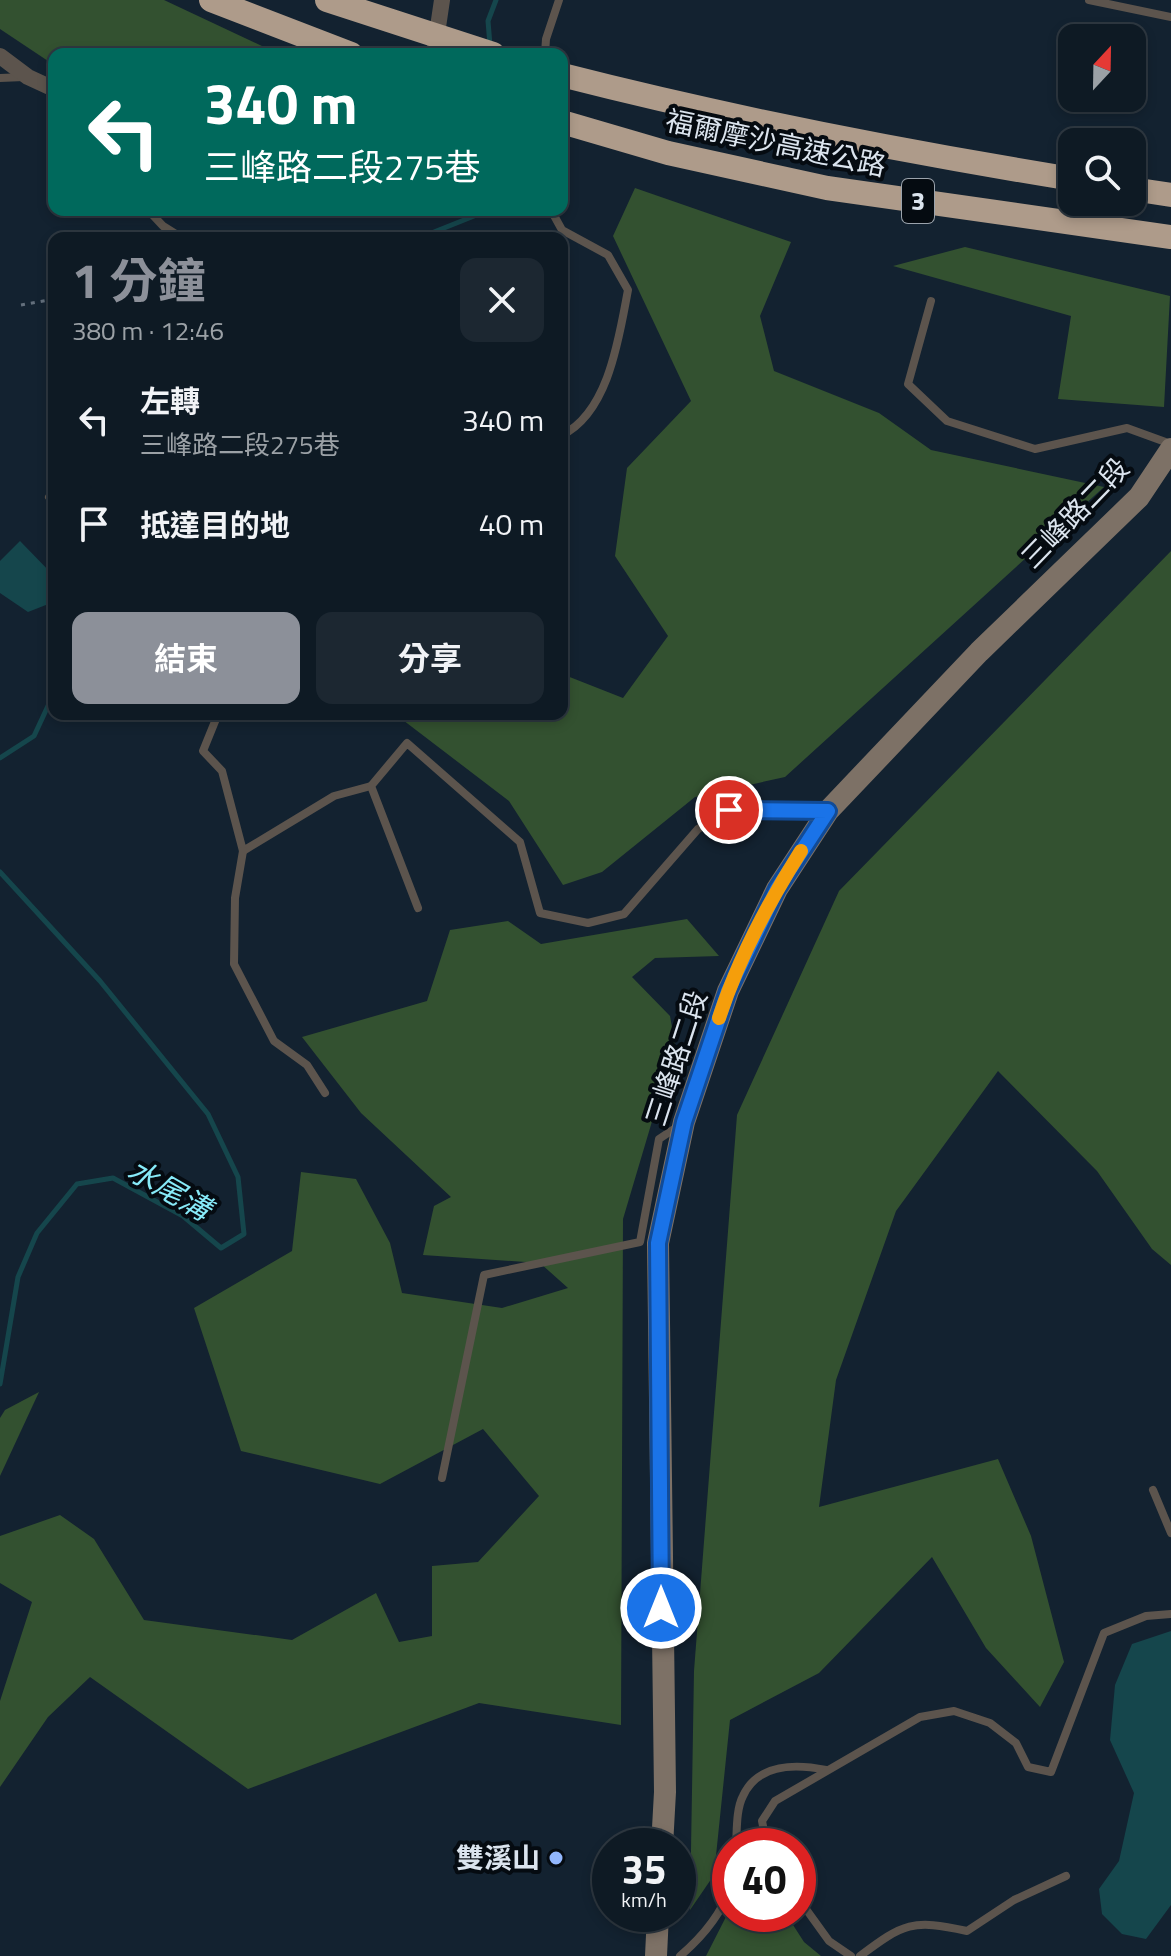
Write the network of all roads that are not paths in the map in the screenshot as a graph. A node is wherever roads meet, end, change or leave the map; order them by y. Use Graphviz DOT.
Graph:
graph roads {
  1 [pos="211,0"];
  2 [pos="327,0"];
  3 [pos="442,0"];
  4 [pos="559,0"];
  5 [pos="1089,0"];
  6 [pos="1171,17"];
  7 [pos="334,48"];
  8 [pos="435,48"];
  9 [pos="475,48"];
  10 [pos="545,48"];
  11 [pos="0,56"];
  12 [pos="28,77"];
  13 [pos="568,77"];
  14 [pos="0,78"];
  15 [pos="48,86"];
  16 [pos="568,124"];
  17 [pos="1058,177"];
  18 [pos="1146,191"];
  19 [pos="1171,195"];
  20 [pos="154,216"];
  21 [pos="554,216"];
  22 [pos="172,232"];
  23 [pos="566,232"];
  24 [pos="568,233"];
  25 [pos="1171,237"];
  26 [pos="931,301"];
  27 [pos="568,432"];
  28 [pos="1171,446"];
  29 [pos="216,720"];
  30 [pos="371,786"];
  31 [pos="828,811"];
  32 [pos="243,851"];
  33 [pos="418,908"];
  34 [pos="325,1093"];
  35 [pos="684,1122"];
  36 [pos="442,1478"];
  37 [pos="1153,1490"];
  38 [pos="1171,1533"];
  39 [pos="1171,1614"];
  40 [pos="827,1770"];
  41 [pos="663,1828"];
  42 [pos="738,1828"];
  43 [pos="763,1828"];
  44 [pos="1066,1876"];
  45 [pos="712,1921"];
  46 [pos="816,1923"];
  47 [pos="657,1932"];
  48 [pos="656,1956"];
  49 [pos="680,1956"];
  50 [pos="851,1956"];
  51 [pos="860,1956"];
  1 -- 7 [label="highway"];
  2 -- 9 [label="highway, bridge"];
  3 -- 8 [label="street"];
  4 -- 10 [label="lane"];
  5 -- 6 [label="lane"];
  11 -- 12 [label="street"];
  12 -- 14 [label="lane"];
  12 -- 15 [label="street"];
  13 -- 17 [label="highway, 福爾摩沙高速公路 / 3"];
  16 -- 25 [label="highway, 福爾摩沙高速公路 / 3"];
  18 -- 19 [label="highway"];
  20 -- 22 [label="lane"];
  21 -- 23 [label="lane"];
  24 -- 27 [label="lane"];
  26 -- 28 [label="lane"];
  28 -- 31 [label="street, 三峰路二段"];
  29 -- 32 [label="lane"];
  30 -- 31 [label="lane"];
  30 -- 32 [label="lane"];
  30 -- 33 [label="lane"];
  31 -- 35 [label="street, 三峰路二段"];
  32 -- 34 [label="lane"];
  35 -- 36 [label="lane"];
  35 -- 41 [label="street, 三峰路二段"];
  37 -- 38 [label="lane"];
  39 -- 40 [label="lane"];
  40 -- 42 [label="lane"];
  40 -- 43 [label="lane"];
  44 -- 51 [label="lane"];
  45 -- 49 [label="lane"];
  46 -- 50 [label="lane"];
  47 -- 48 [label="street"];
}
